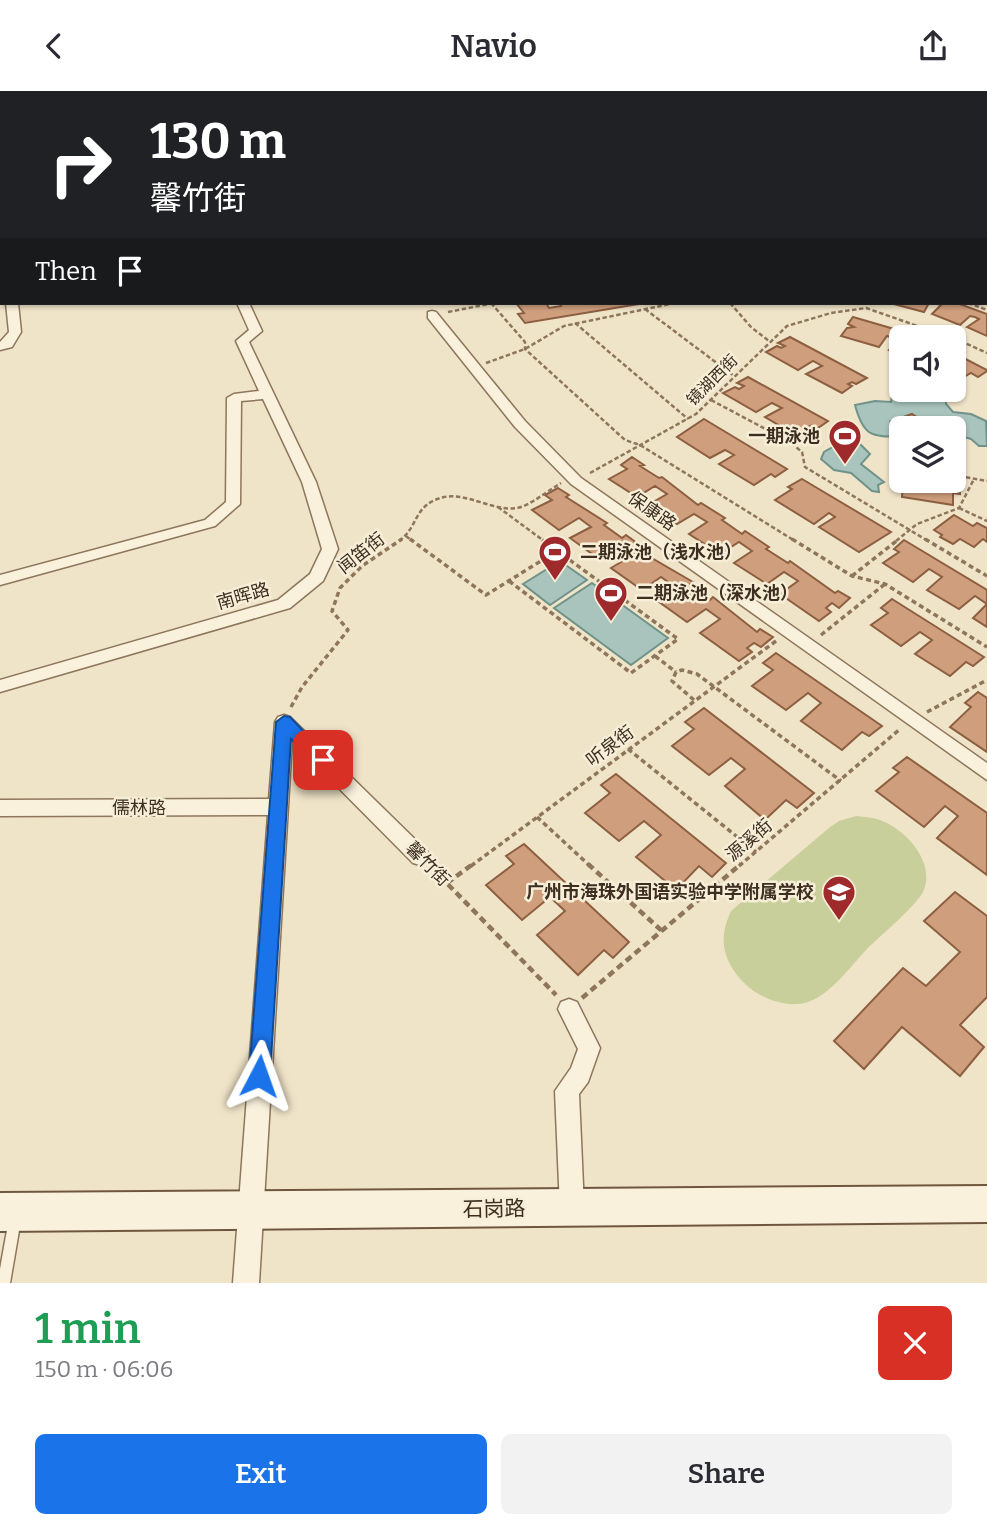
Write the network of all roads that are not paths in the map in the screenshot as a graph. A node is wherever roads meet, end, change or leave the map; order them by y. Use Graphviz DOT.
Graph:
graph roads {
  1 [pos="12,305"];
  2 [pos="244,305"];
  3 [pos="432,315"];
  4 [pos="0,346"];
  5 [pos="267,394"];
  6 [pos="0,580"];
  7 [pos="0,686"];
  8 [pos="987,772"];
  9 [pos="278,807"];
  10 [pos="0,808"];
  11 [pos="420,857"];
  12 [pos="569,1009"];
  13 [pos="987,1204"];
  14 [pos="572,1208"];
  15 [pos="250,1211"];
  16 [pos="8,1212"];
  17 [pos="5,1283"];
  18 [pos="246,1283"];
  1 -- 4 [label="street"];
  2 -- 5 [label="street, 南晖路"];
  3 -- 8 [label="street, 保康路"];
  5 -- 6 [label="street"];
  5 -- 7 [label="street, 南晖路"];
  9 -- 10 [label="street, 儒林路"];
  9 -- 11 [label="street, 馨竹街"];
  9 -- 15 [label="street"];
  12 -- 14 [label="street"];
  13 -- 14 [label="street, 石岗路"];
  14 -- 15 [label="street, 石岗路"];
  15 -- 16 [label="street, 石岗路"];
  15 -- 18 [label="street"];
  16 -- 17 [label="lane"];
}
